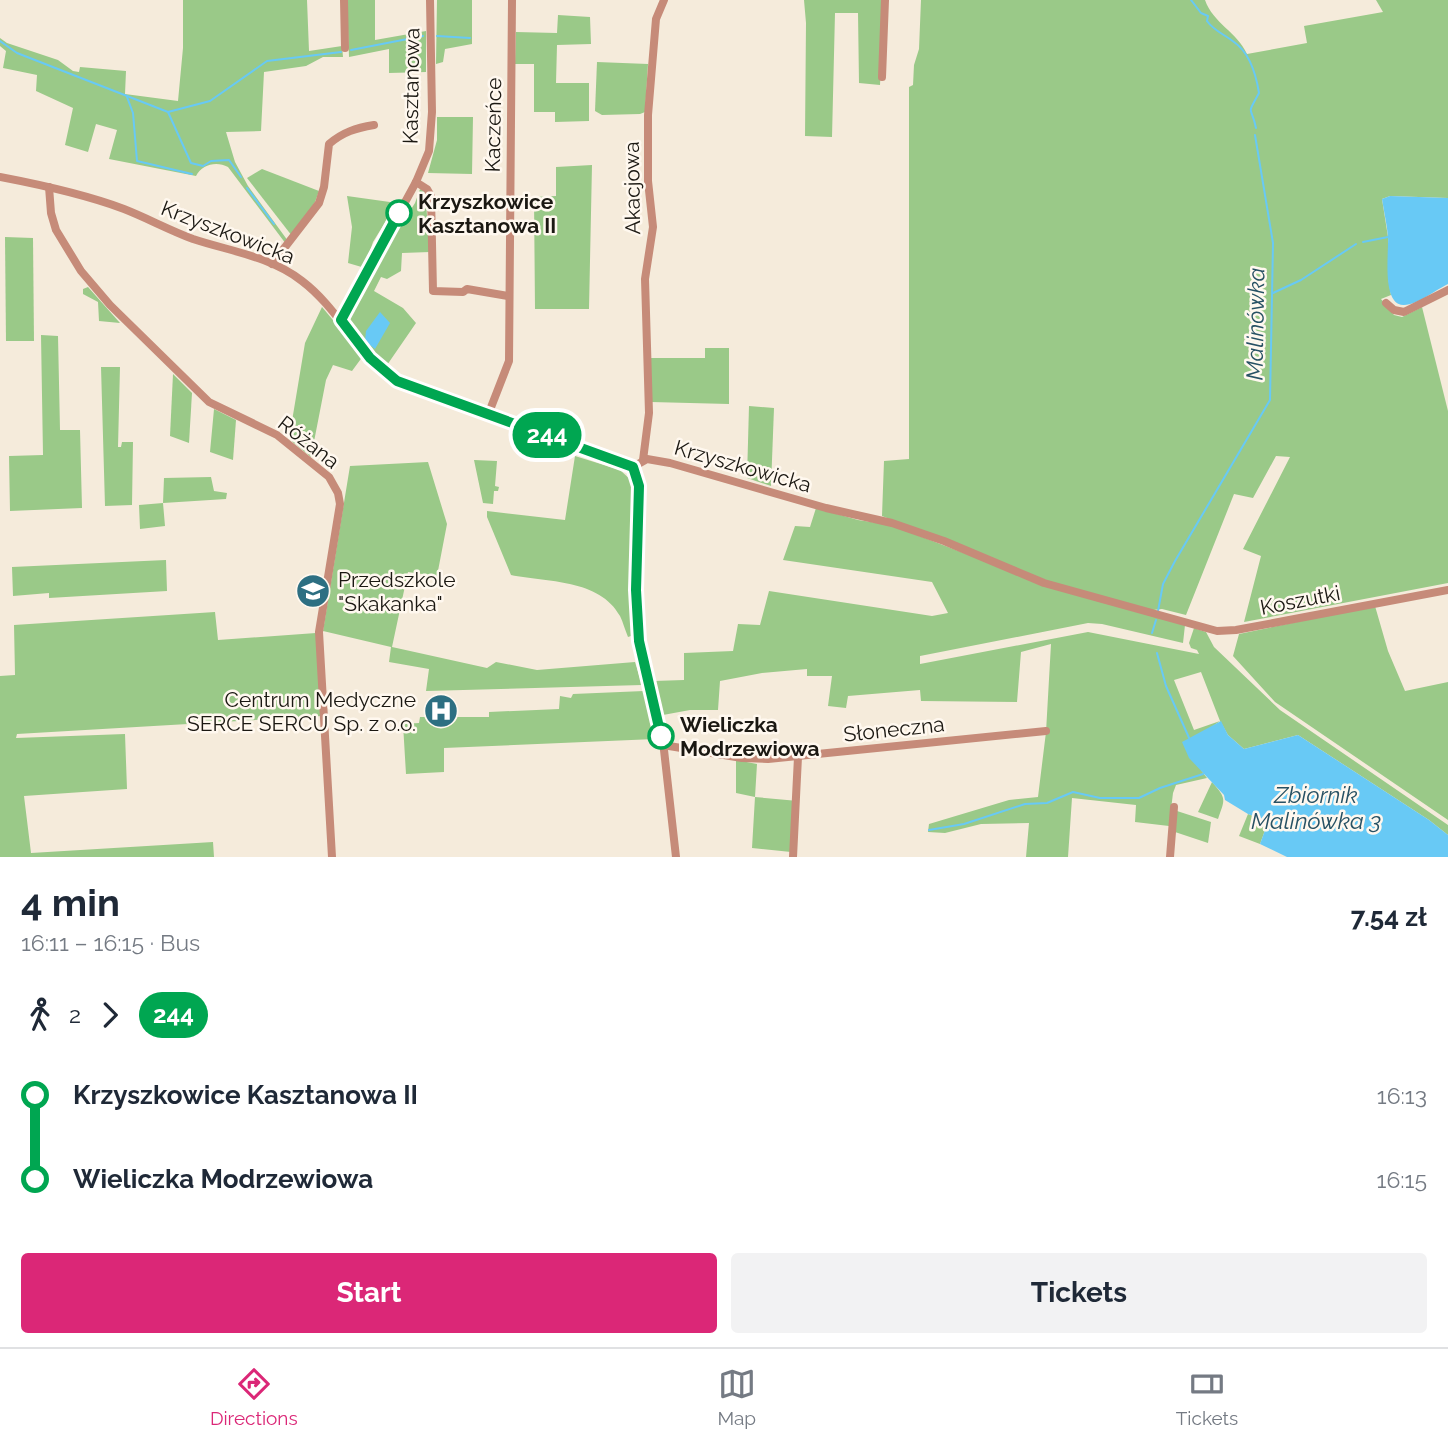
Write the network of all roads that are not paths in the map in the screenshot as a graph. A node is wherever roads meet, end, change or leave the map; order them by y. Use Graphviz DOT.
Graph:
graph roads {
  1 [pos="345,0"];
  2 [pos="430,0"];
  3 [pos="512,0"];
  4 [pos="664,0"];
  5 [pos="885,0"];
  6 [pos="345,48"];
  7 [pos="882,76"];
  8 [pos="374,125"];
  9 [pos="0,177"];
  10 [pos="416,182"];
  11 [pos="49,187"];
  12 [pos="272,264"];
  13 [pos="1448,290"];
  14 [pos="508,296"];
  15 [pos="1387,303"];
  16 [pos="341,320"];
  17 [pos="488,415"];
  18 [pos="643,460"];
  19 [pos="633,467"];
  20 [pos="1448,590"];
  21 [pos="1160,615"];
  22 [pos="1046,731"];
  23 [pos="663,745"];
  24 [pos="798,757"];
  25 [pos="1174,807"];
  26 [pos="332,857"];
  27 [pos="676,857"];
  28 [pos="793,857"];
  29 [pos="1170,857"];
  1 -- 6 [label="street"];
  2 -- 10 [label="street, Kasztanowa"];
  3 -- 14 [label="street, Kaczeńce"];
  4 -- 18 [label="street, Akacjowa"];
  5 -- 7 [label="street"];
  8 -- 12 [label="street"];
  9 -- 11 [label="street, Krzyszkowicka"];
  10 -- 14 [label="street"];
  10 -- 16 [label="street, Kasztanowa"];
  11 -- 12 [label="street, Krzyszkowicka"];
  11 -- 26 [label="street, Różana"];
  12 -- 16 [label="street, Krzyszkowicka"];
  13 -- 15 [label="street"];
  14 -- 17 [label="street, Kaczeńce"];
  16 -- 17 [label="street, Krzyszkowicka"];
  17 -- 19 [label="street, Krzyszkowicka"];
  18 -- 19 [label="street, Krzyszkowicka"];
  18 -- 21 [label="street, Krzyszkowicka"];
  19 -- 23 [label="street"];
  20 -- 21 [label="street, Koszutki"];
  22 -- 24 [label="street, Słoneczna"];
  23 -- 24 [label="street, Słoneczna"];
  23 -- 27 [label="street"];
  24 -- 28 [label="street"];
  25 -- 29 [label="street"];
}
